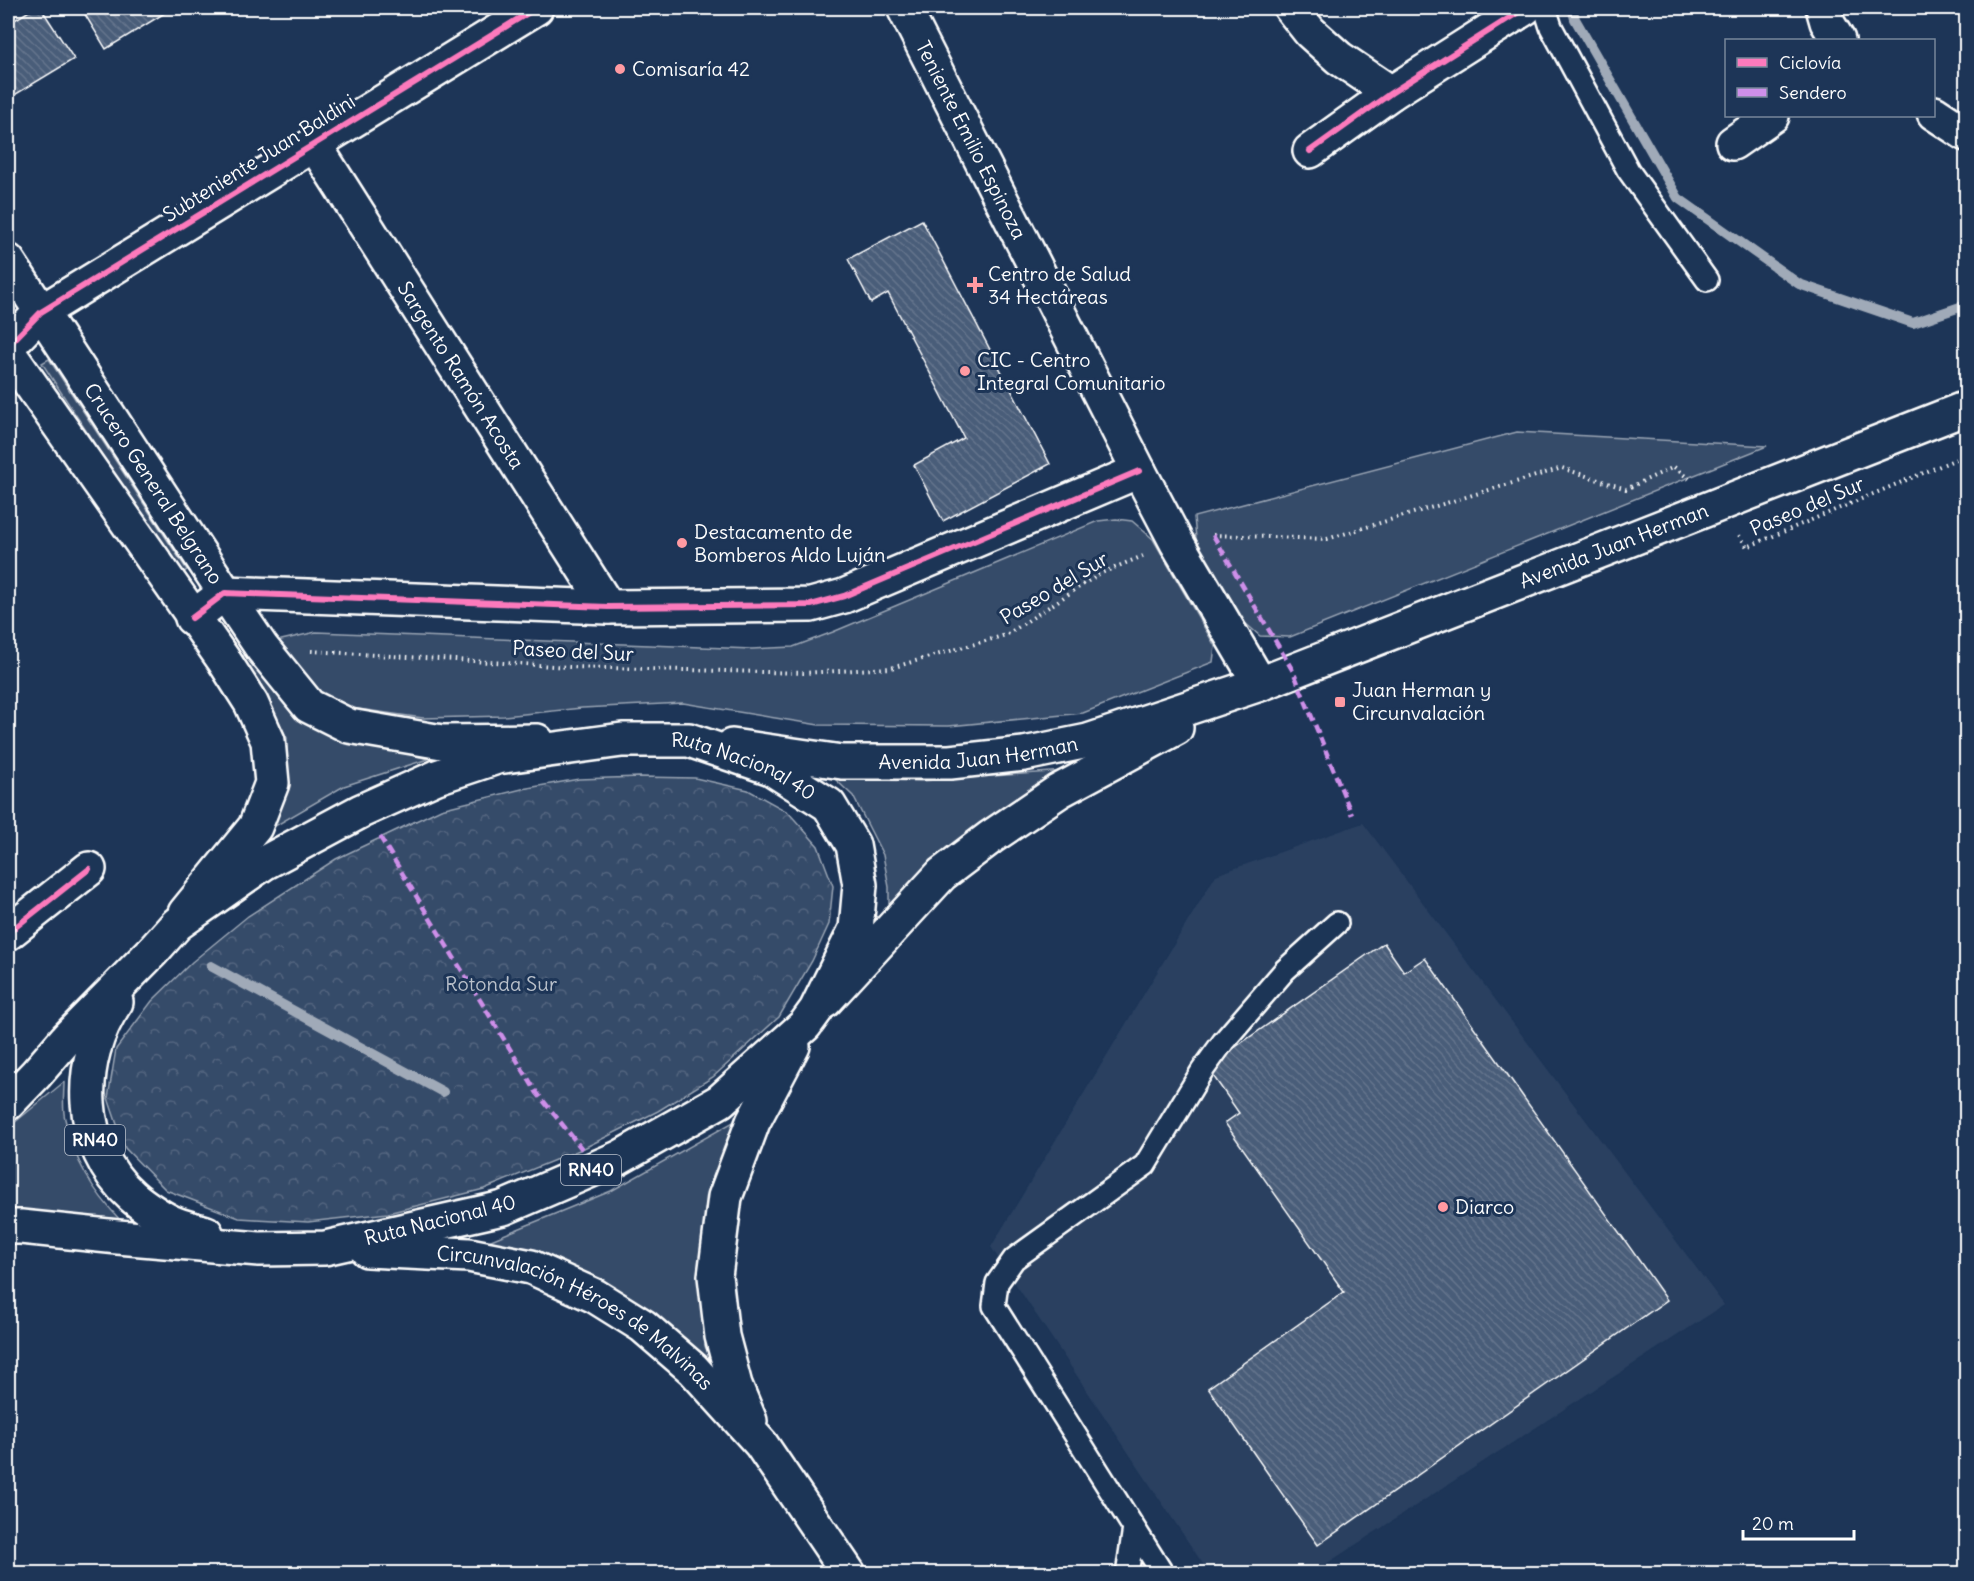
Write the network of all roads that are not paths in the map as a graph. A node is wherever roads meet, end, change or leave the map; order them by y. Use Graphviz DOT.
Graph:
graph roads {
  1 [pos="536,8"];
  2 [pos="904,8"];
  3 [pos="1291,8"];
  4 [pos="1525,8"];
  5 [pos="1545,8"];
  6 [pos="1823,8"];
  7 [pos="1837,39"];
  8 [pos="1391,93"];
  9 [pos="1935,114"];
  10 [pos="1771,117"];
  11 [pos="1966,134"];
  12 [pos="1733,143"];
  13 [pos="314,144"];
  14 [pos="1310,151"];
  15 [pos="8,261"];
  16 [pos="1707,280"];
  17 [pos="41,312"];
  18 [pos="8,346"];
  19 [pos="8,352"];
  20 [pos="1966,408"];
  21 [pos="1139,471"];
  22 [pos="225,593"];
  23 [pos="608,606"];
  24 [pos="192,618"];
  25 [pos="1260,684"];
  26 [pos="622,740"];
  27 [pos="689,740"];
  28 [pos="89,868"];
  29 [pos="1337,923"];
  30 [pos="177,924"];
  31 [pos="8,933"];
  32 [pos="153,951"];
  33 [pos="810,1018"];
  34 [pos="8,1103"];
  35 [pos="8,1227"];
  36 [pos="325,1248"];
  37 [pos="259,1249"];
  38 [pos="760,1444"];
  39 [pos="1134,1528"];
  40 [pos="849,1574"];
  41 [pos="1127,1574"];
  42 [pos="1163,1574"];
  1 -- 13 [label="main road, Subteniente Juan Baldini"];
  2 -- 21 [label="main road, Teniente Emilio Espinoza"];
  3 -- 8 [label="main road"];
  4 -- 8 [label="main road"];
  5 -- 16 [label="lane"];
  6 -- 7 [label="main road"];
  8 -- 14 [label="main road"];
  9 -- 11 [label="main road"];
  10 -- 12 [label="main road"];
  13 -- 17 [label="main road, Subteniente Juan Baldini"];
  13 -- 23 [label="main road, Sargento Ramón Acosta"];
  15 -- 17 [label="main road, Crucero General Belgrano"];
  17 -- 18 [label="main road, Subteniente Juan Baldini"];
  17 -- 22 [label="main road, Crucero General Belgrano"];
  19 -- 24 [label="main road"];
  20 -- 25 [label="main road, Avenida Juan Herman"];
  21 -- 23 [label="main road"];
  21 -- 25 [label="main road, Teniente Emilio Espinoza"];
  22 -- 23 [label="main road"];
  22 -- 24 [label="main road"];
  22 -- 26 [label="main road, Crucero General Belgrano"];
  24 -- 30 [label="main road"];
  25 -- 27 [label="main road, Avenida Juan Herman"];
  25 -- 33 [label="main road, Avenida Juan Herman"];
  26 -- 27 [label="main road, Ruta Nacional 40 / RN40"];
  26 -- 30 [label="main road, Ruta Nacional 40 / RN40"];
  27 -- 33 [label="main road, Ruta Nacional 40 / RN40"];
  28 -- 31 [label="main road"];
  29 -- 39 [label="lane"];
  30 -- 32 [label="main road, Ruta Nacional 40 / RN40"];
  32 -- 34 [label="main road, Ruta Nacional 40 / RN40"];
  32 -- 37 [label="main road, Ruta Nacional 40 / RN40"];
  33 -- 36 [label="main road, Ruta Nacional 40 / RN40"];
  33 -- 38 [label="main road, Circunvalación Héroes de Malvinas / RN40"];
  35 -- 37 [label="main road, Ruta Nacional 40 / RN40"];
  36 -- 37 [label="main road, Ruta Nacional 40 / RN40"];
  36 -- 38 [label="main road, Circunvalación Héroes de Malvinas / RN40"];
  38 -- 40 [label="main road, Circunvalación Héroes de Malvinas / RN40"];
  39 -- 41 [label="lane"];
  39 -- 42 [label="lane"];
}
